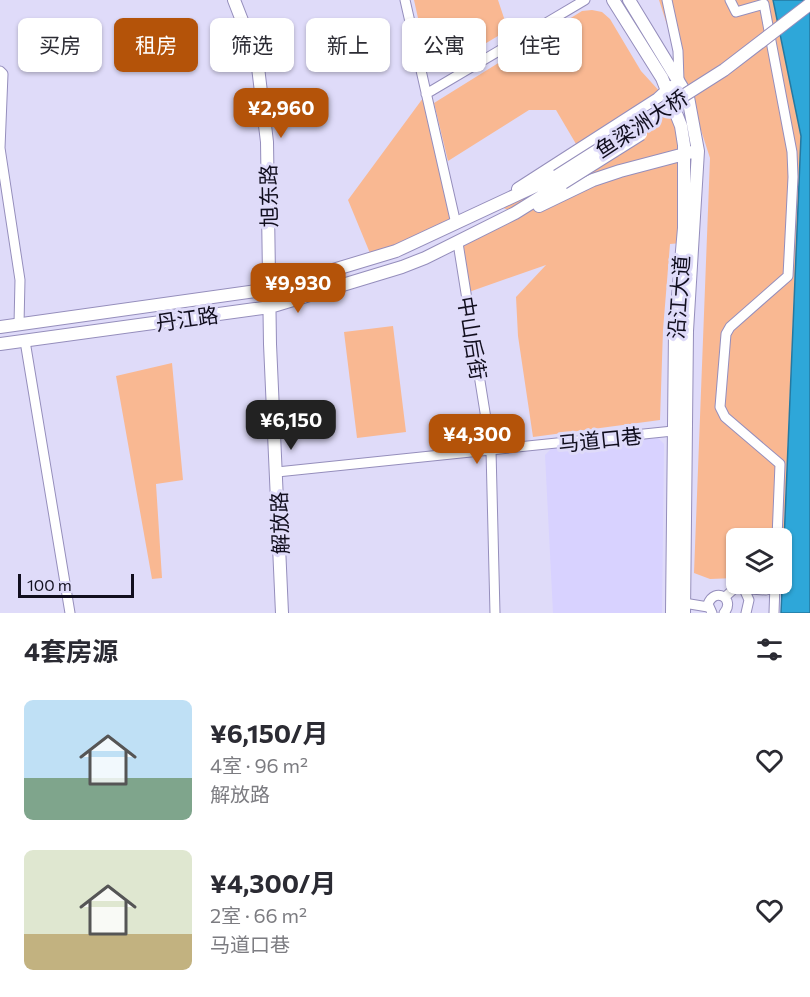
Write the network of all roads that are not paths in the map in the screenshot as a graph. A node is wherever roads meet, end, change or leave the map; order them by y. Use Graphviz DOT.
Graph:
graph roads {
  1 [pos="234,0"];
  2 [pos="405,0"];
  3 [pos="585,0"];
  4 [pos="613,0"];
  5 [pos="629,0"];
  6 [pos="667,0"];
  7 [pos="731,1"];
  8 [pos="764,2"];
  9 [pos="810,3"];
  10 [pos="810,10"];
  11 [pos="0,71"];
  12 [pos="679,81"];
  13 [pos="667,89"];
  14 [pos="426,94"];
  15 [pos="684,154"];
  16 [pos="698,157"];
  17 [pos="560,180"];
  18 [pos="497,205"];
  19 [pos="515,213"];
  20 [pos="456,224"];
  21 [pos="458,243"];
  22 [pos="270,290"];
  23 [pos="270,307"];
  24 [pos="19,324"];
  25 [pos="0,327"];
  26 [pos="25,341"];
  27 [pos="0,344"];
  28 [pos="673,431"];
  29 [pos="491,450"];
  30 [pos="277,472"];
  31 [pos="777,528"];
  32 [pos="728,594"];
  33 [pos="746,594"];
  34 [pos="775,594"];
  35 [pos="725,597"];
  36 [pos="708,607"];
  37 [pos="684,608"];
  38 [pos="70,613"];
  39 [pos="282,613"];
  40 [pos="495,613"];
  41 [pos="672,613"];
  42 [pos="724,613"];
  43 [pos="746,613"];
  44 [pos="774,613"];
  1 -- 22 [label="main road, 旭东路"];
  2 -- 14 [label="street"];
  3 -- 14 [label="street"];
  4 -- 13 [label="main road, 沿江大道"];
  5 -- 12 [label="main road"];
  6 -- 12 [label="street"];
  7 -- 8 [label="street"];
  8 -- 31 [label="street"];
  9 -- 17 [label="main road, 鱼梁洲大桥, bridge"];
  10 -- 17 [label="main road, 鱼梁洲大桥, bridge"];
  11 -- 24 [label="street"];
  12 -- 13 [label="main road"];
  12 -- 16 [label="main road, 沿江大道"];
  13 -- 15 [label="main road, 沿江大道"];
  13 -- 18 [label="main road"];
  14 -- 20 [label="street"];
  15 -- 16 [label="main road"];
  15 -- 19 [label="main road"];
  15 -- 28 [label="main road, 沿江大道"];
  16 -- 37 [label="main road, 沿江大道"];
  17 -- 18 [label="main road, 丹江路"];
  17 -- 19 [label="main road, 丹江路"];
  18 -- 20 [label="main road, 丹江路"];
  19 -- 21 [label="main road, 丹江路"];
  20 -- 22 [label="main road, 丹江路"];
  21 -- 23 [label="main road, 丹江路"];
  21 -- 29 [label="street, 中山后街"];
  22 -- 23 [label="main road, 解放路"];
  22 -- 24 [label="main road, 丹江路"];
  23 -- 26 [label="main road, 丹江路"];
  23 -- 30 [label="main road, 解放路"];
  24 -- 25 [label="main road, 丹江路"];
  26 -- 27 [label="main road, 丹江路"];
  26 -- 38 [label="street"];
  28 -- 29 [label="street, 马道口巷"];
  28 -- 41 [label="main road, 沿江大道"];
  29 -- 30 [label="street, 马道口巷"];
  29 -- 40 [label="street, 中山后街"];
  30 -- 39 [label="main road, 解放路"];
  32 -- 35 [label="street"];
  33 -- 43 [label="street"];
  34 -- 44 [label="street"];
  35 -- 36 [label="street"];
  35 -- 42 [label="street"];
  36 -- 37 [label="street"];
}
